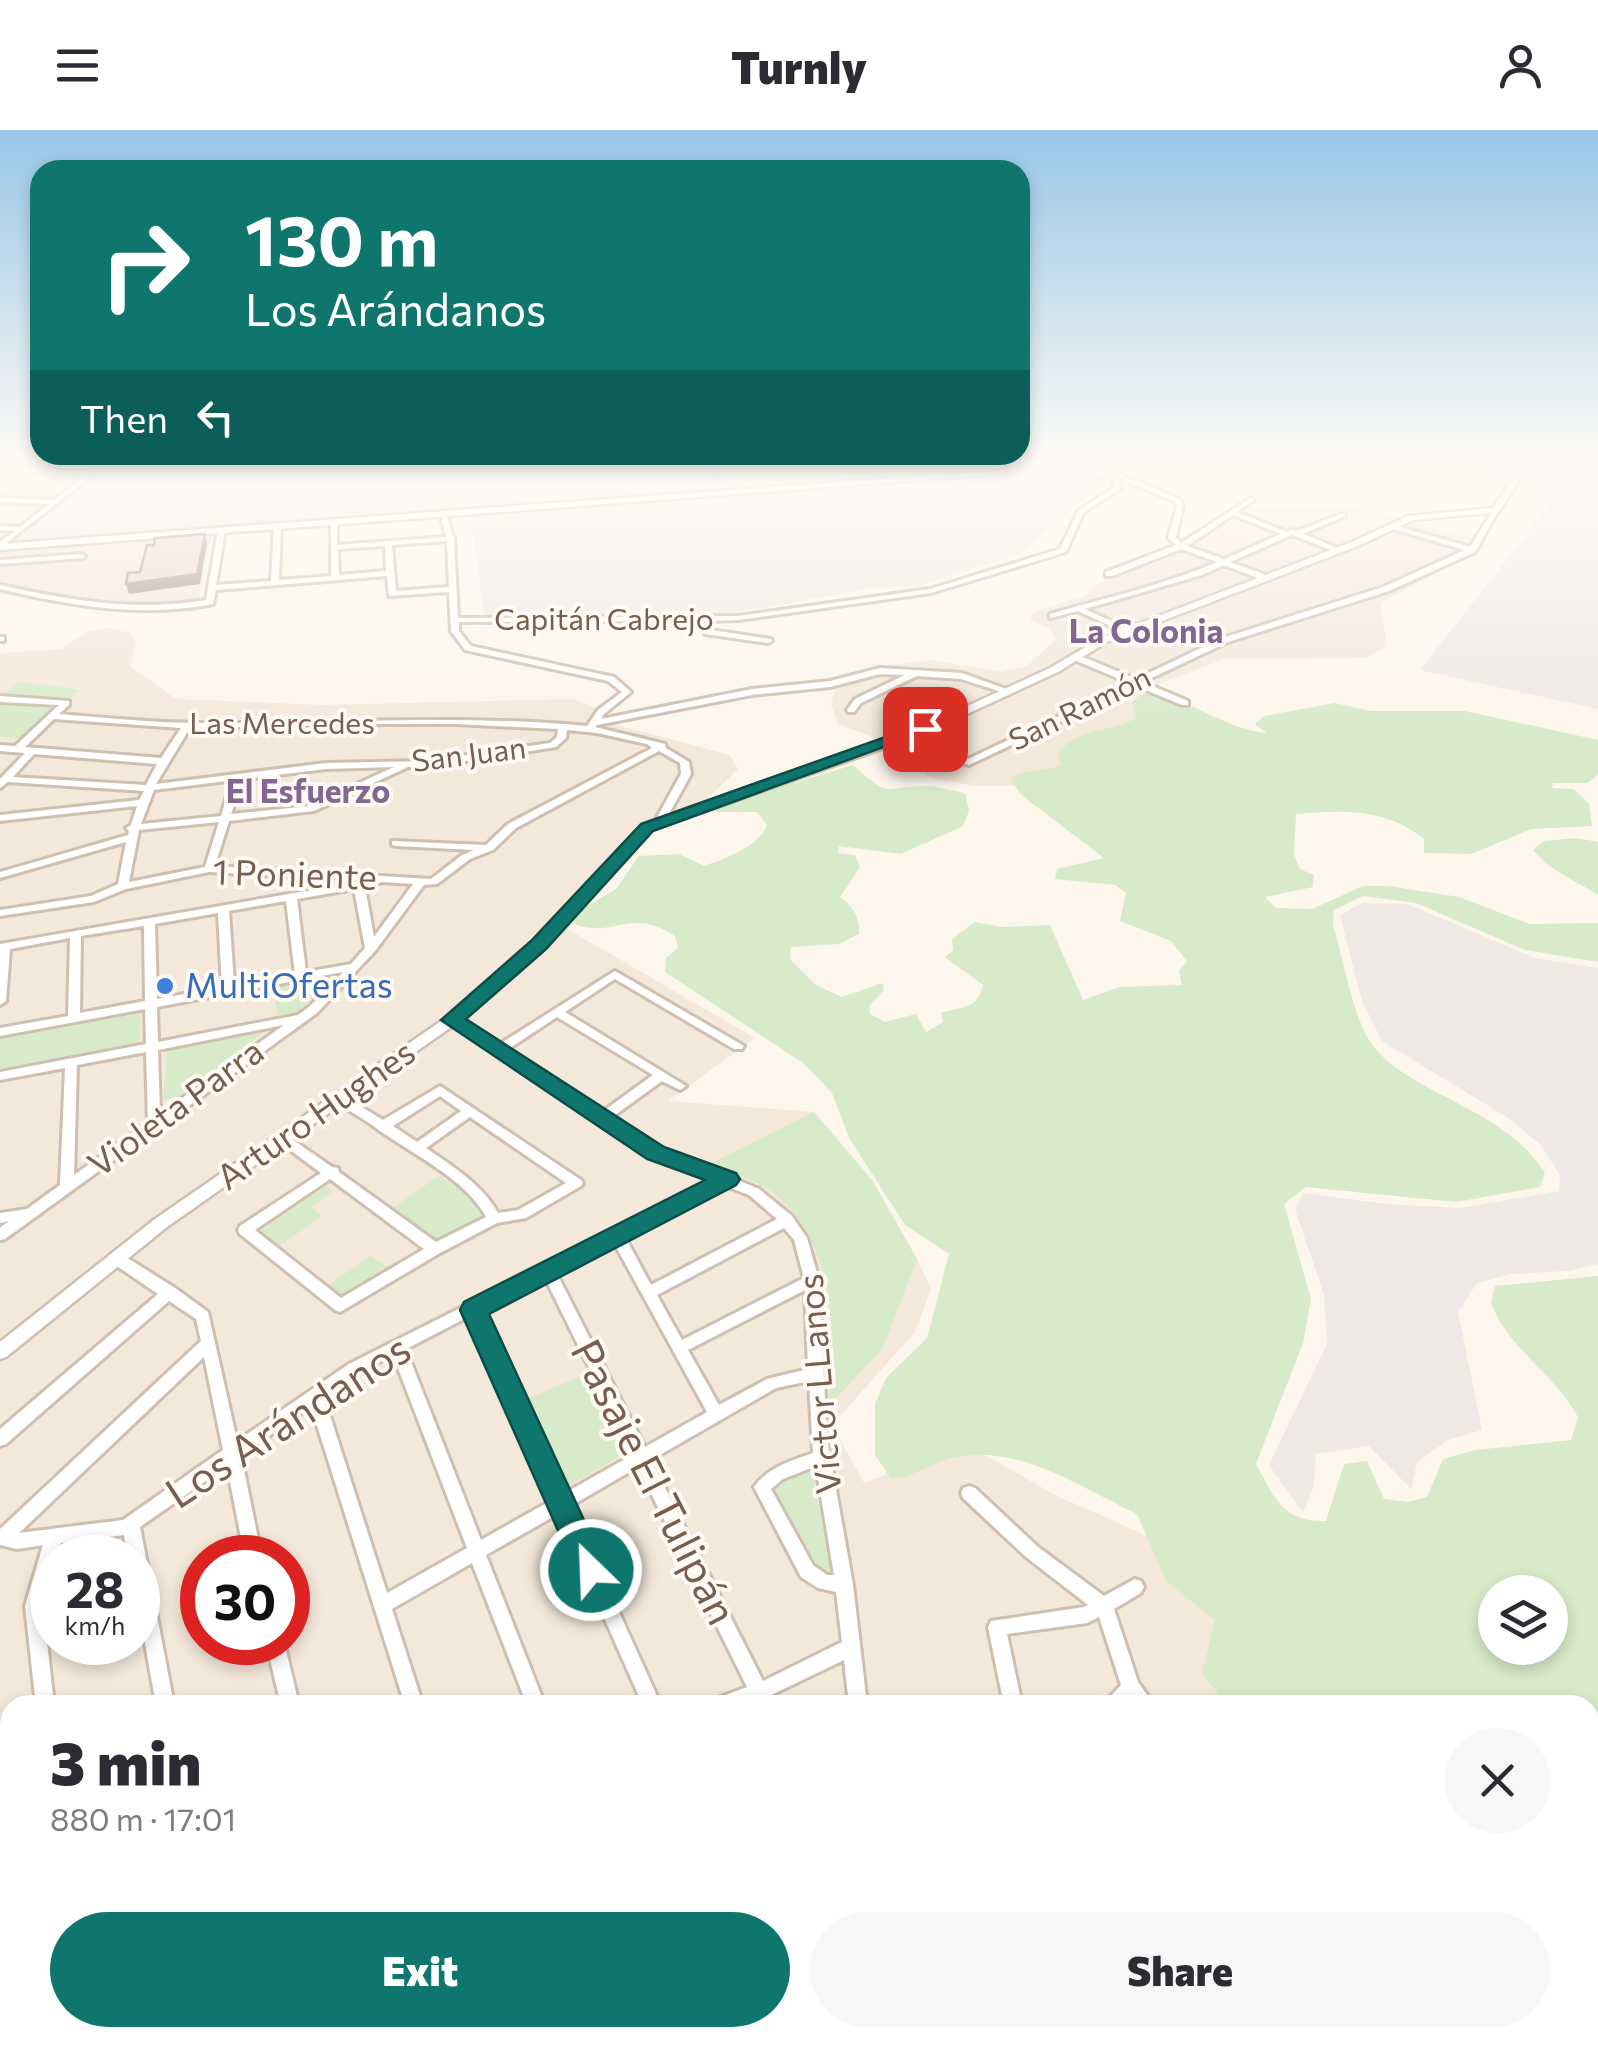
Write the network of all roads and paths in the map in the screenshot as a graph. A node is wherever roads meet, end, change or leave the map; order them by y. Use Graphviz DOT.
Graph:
graph roads {
  1 [pos="217,553"];
  2 [pos="276,553"];
  3 [pos="336,553"];
  4 [pos="389,553"];
  5 [pos="451,553"];
  6 [pos="1053,553"];
  7 [pos="1162,553"];
  8 [pos="1202,553"];
  9 [pos="1243,553"];
  10 [pos="1331,553"];
  11 [pos="1464,553"];
  12 [pos="81,556"];
  13 [pos="1224,561"];
  14 [pos="0,562"];
  15 [pos="391,573"];
  16 [pos="1109,574"];
  17 [pos="334,578"];
  18 [pos="1266,578"];
  19 [pos="275,582"];
  20 [pos="0,587"];
  21 [pos="212,588"];
  22 [pos="454,590"];
  23 [pos="1077,608"];
  24 [pos="1053,616"];
  25 [pos="457,620"];
  26 [pos="700,622"];
  27 [pos="1126,630"];
  28 [pos="768,641"];
  29 [pos="1075,657"];
  30 [pos="920,670"];
  31 [pos="1135,682"];
  32 [pos="1008,690"];
  33 [pos="0,699"];
  34 [pos="1185,703"];
  35 [pos="376,707"];
  36 [pos="850,710"];
  37 [pos="57,716"];
  38 [pos="371,725"];
  39 [pos="187,726"];
  40 [pos="592,726"];
  41 [pos="564,728"];
  42 [pos="925,729"];
  43 [pos="662,746"];
  44 [pos="0,748"];
  45 [pos="24,751"];
  46 [pos="161,761"];
  47 [pos="410,764"];
  48 [pos="3,782"];
  49 [pos="146,788"];
  50 [pos="232,796"];
  51 [pos="139,803"];
  52 [pos="0,818"];
  53 [pos="224,820"];
  54 [pos="660,821"];
  55 [pos="130,833"];
  56 [pos="396,843"];
  57 [pos="468,852"];
  58 [pos="209,869"];
  59 [pos="0,875"];
  60 [pos="393,879"];
  61 [pos="421,881"];
  62 [pos="359,885"];
  63 [pos="123,886"];
  64 [pos="291,896"];
  65 [pos="223,908"];
  66 [pos="0,913"];
  67 [pos="149,921"];
  68 [pos="76,934"];
  69 [pos="2,947"];
  70 [pos="371,949"];
  71 [pos="356,966"];
  72 [pos="302,976"];
  73 [pos="228,989"];
  74 [pos="0,1001"];
  75 [pos="151,1004"];
  76 [pos="557,1012"];
  77 [pos="74,1018"];
  78 [pos="302,1018"];
  79 [pos="452,1020"];
  80 [pos="0,1032"];
  81 [pos="738,1046"];
  82 [pos="152,1047"];
  83 [pos="499,1050"];
  84 [pos="71,1062"];
  85 [pos="662,1075"];
  86 [pos="0,1076"];
  87 [pos="680,1086"];
  88 [pos="340,1099"];
  89 [pos="470,1112"];
  90 [pos="602,1118"];
  91 [pos="154,1124"];
  92 [pos="382,1126"];
  93 [pos="283,1138"];
  94 [pos="417,1148"];
  95 [pos="333,1171"];
  96 [pos="728,1179"];
  97 [pos="67,1187"];
  98 [pos="32,1211"];
  99 [pos="0,1218"];
  100 [pos="494,1218"];
  101 [pos="787,1220"];
  102 [pos="0,1235"];
  103 [pos="617,1236"];
  104 [pos="435,1249"];
  105 [pos="116,1258"];
  106 [pos="549,1272"];
  107 [pos="812,1280"];
  108 [pos="170,1292"];
  109 [pos="648,1293"];
  110 [pos="474,1310"];
  111 [pos="208,1344"];
  112 [pos="397,1346"];
  113 [pos="679,1348"];
  114 [pos="0,1352"];
  115 [pos="816,1373"];
  116 [pos="315,1394"];
  117 [pos="715,1413"];
  118 [pos="0,1439"];
  119 [pos="228,1454"];
  120 [pos="641,1456"];
  121 [pos="822,1457"];
  122 [pos="969,1494"];
  123 [pos="560,1502"];
  124 [pos="131,1525"];
  125 [pos="84,1535"];
  126 [pos="133,1535"];
  127 [pos="248,1535"];
  128 [pos="1,1537"];
  129 [pos="30,1538"];
  130 [pos="476,1550"];
  131 [pos="844,1585"];
  132 [pos="1135,1587"];
  133 [pos="382,1605"];
  134 [pos="1104,1606"];
  135 [pos="851,1647"];
  136 [pos="41,1665"];
  137 [pos="157,1665"];
  138 [pos="280,1665"];
  139 [pos="1130,1687"];
  140 [pos="759,1692"];
  141 [pos="44,1695"];
  142 [pos="163,1695"];
  143 [pos="287,1695"];
  144 [pos="411,1695"];
  145 [pos="532,1695"];
  146 [pos="647,1695"];
  147 [pos="752,1695"];
  148 [pos="857,1695"];
  149 [pos="1011,1695"];
  150 [pos="1123,1695"];
  151 [pos="1137,1695"];
  1 -- 21 [label="street"];
  2 -- 19 [label="street"];
  3 -- 17 [label="street"];
  4 -- 15 [label="street"];
  5 -- 22 [label="street"];
  6 -- 26 [label="street, Capitán Cabrejo"];
  7 -- 16 [label="street"];
  8 -- 13 [label="street"];
  9 -- 13 [label="street"];
  10 -- 18 [label="street"];
  11 -- 31 [label="street, San Ramón"];
  12 -- 14 [label="street"];
  13 -- 18 [label="street"];
  13 -- 23 [label="street"];
  15 -- 17 [label="street"];
  15 -- 22 [label="street"];
  17 -- 19 [label="street"];
  18 -- 27 [label="street"];
  19 -- 21 [label="street"];
  20 -- 21 [label="street"];
  22 -- 25 [label="street"];
  23 -- 24 [label="street"];
  23 -- 27 [label="street"];
  25 -- 26 [label="street, Capitán Cabrejo"];
  25 -- 40 [label="street"];
  26 -- 28 [label="street"];
  27 -- 29 [label="street"];
  29 -- 31 [label="street"];
  29 -- 32 [label="street"];
  30 -- 32 [label="street, Las Mercedes"];
  30 -- 36 [label="street"];
  30 -- 40 [label="street, Las Mercedes"];
  31 -- 34 [label="street"];
  31 -- 42 [label="street, San Ramón"];
  32 -- 42 [label="street"];
  33 -- 37 [label="street, Las Mercedes"];
  35 -- 38 [label="street"];
  37 -- 39 [label="street, Las Mercedes"];
  37 -- 45 [label="street"];
  38 -- 39 [label="street, Las Mercedes"];
  38 -- 41 [label="street, Las Mercedes"];
  39 -- 46 [label="street"];
  40 -- 41 [label="street, Las Mercedes"];
  40 -- 43 [label="street"];
  41 -- 47 [label="street, San Juan"];
  42 -- 54 [label="street"];
  43 -- 54 [label="street"];
  43 -- 57 [label="street, 1 Poniente"];
  44 -- 45 [label="street"];
  45 -- 46 [label="street"];
  45 -- 48 [label="street"];
  46 -- 49 [label="street"];
  47 -- 49 [label="street, San Juan"];
  47 -- 53 [label="street"];
  48 -- 49 [label="street, San Juan"];
  49 -- 51 [label="street"];
  50 -- 53 [label="street"];
  51 -- 52 [label="street"];
  51 -- 55 [label="street"];
  53 -- 55 [label="street"];
  53 -- 58 [label="street"];
  54 -- 79 [label="street, Arturo Hughes"];
  55 -- 59 [label="street"];
  55 -- 63 [label="street"];
  56 -- 57 [label="street"];
  57 -- 61 [label="street, 1 Poniente"];
  58 -- 60 [label="street, 1 Poniente"];
  58 -- 63 [label="street, 1 Poniente"];
  60 -- 61 [label="street, 1 Poniente"];
  60 -- 62 [label="street"];
  61 -- 70 [label="street, Violeta Parra"];
  62 -- 64 [label="street"];
  62 -- 70 [label="street"];
  63 -- 66 [label="street, 1 Poniente"];
  64 -- 65 [label="street"];
  64 -- 72 [label="street"];
  65 -- 67 [label="street"];
  65 -- 73 [label="street"];
  67 -- 68 [label="street"];
  67 -- 75 [label="street"];
  68 -- 69 [label="street"];
  68 -- 77 [label="street"];
  69 -- 74 [label="street"];
  70 -- 71 [label="street, Violeta Parra"];
  71 -- 72 [label="street"];
  71 -- 78 [label="street, Violeta Parra"];
  72 -- 73 [label="street"];
  73 -- 75 [label="street"];
  75 -- 77 [label="street"];
  75 -- 82 [label="street"];
  76 -- 81 [label="street"];
  76 -- 83 [label="street"];
  76 -- 85 [label="street"];
  77 -- 80 [label="street"];
  78 -- 82 [label="street"];
  78 -- 91 [label="street, Violeta Parra"];
  79 -- 83 [label="street, Victor LLanos"];
  79 -- 88 [label="street, Arturo Hughes"];
  82 -- 84 [label="street"];
  82 -- 91 [label="street"];
  83 -- 90 [label="street, Victor LLanos"];
  84 -- 86 [label="street"];
  84 -- 97 [label="street"];
  85 -- 87 [label="street"];
  85 -- 90 [label="street"];
  88 -- 92 [label="street"];
  88 -- 93 [label="street, Arturo Hughes"];
  89 -- 92 [label="street"];
  89 -- 94 [label="street"];
  89 -- 100 [label="street"];
  90 -- 96 [label="street, Victor LLanos"];
  91 -- 97 [label="street, Violeta Parra"];
  92 -- 94 [label="street"];
  93 -- 95 [label="street"];
  93 -- 105 [label="street, Arturo Hughes"];
  94 -- 100 [label="street"];
  95 -- 104 [label="street"];
  95 -- 104 [label="street"];
  96 -- 101 [label="street, Victor LLanos"];
  96 -- 103 [label="street, Los Arándanos"];
  97 -- 98 [label="street, Violeta Parra"];
  98 -- 99 [label="street"];
  98 -- 102 [label="street, Violeta Parra"];
  100 -- 104 [label="street"];
  101 -- 107 [label="street, Victor LLanos"];
  101 -- 109 [label="street"];
  103 -- 106 [label="street, Los Arándanos"];
  103 -- 109 [label="street"];
  105 -- 108 [label="street"];
  105 -- 114 [label="street, Arturo Hughes"];
  106 -- 110 [label="street, Los Arándanos"];
  106 -- 120 [label="street, Pasaje El Tulipán"];
  107 -- 113 [label="street"];
  107 -- 115 [label="street, Victor LLanos"];
  108 -- 111 [label="street"];
  108 -- 118 [label="street"];
  109 -- 113 [label="street"];
  110 -- 112 [label="street, Los Arándanos"];
  110 -- 123 [label="street"];
  111 -- 119 [label="street"];
  111 -- 128 [label="street"];
  112 -- 116 [label="street, Los Arándanos"];
  112 -- 130 [label="street"];
  113 -- 117 [label="street"];
  115 -- 117 [label="street"];
  115 -- 121 [label="street, Victor LLanos"];
  116 -- 119 [label="street, Los Arándanos"];
  116 -- 133 [label="street"];
  117 -- 120 [label="street"];
  119 -- 124 [label="street, Los Arándanos"];
  119 -- 127 [label="street"];
  120 -- 123 [label="street"];
  120 -- 140 [label="street, Pasaje El Tulipán"];
  121 -- 131 [label="street, Victor LLanos"];
  121 -- 131 [label="street"];
  122 -- 134 [label="street"];
  123 -- 130 [label="street"];
  123 -- 146 [label="street"];
  124 -- 125 [label="street, Los Arándanos"];
  124 -- 126 [label="street"];
  128 -- 129 [label="street, Los Arándanos"];
  130 -- 133 [label="street"];
  130 -- 145 [label="street"];
  131 -- 135 [label="street, Victor LLanos"];
  132 -- 134 [label="street"];
  133 -- 144 [label="street"];
  134 -- 139 [label="street"];
  134 -- 149 [label="street"];
  135 -- 140 [label="street"];
  135 -- 148 [label="street, Victor LLanos"];
  136 -- 141 [label="street"];
  137 -- 142 [label="street"];
  138 -- 143 [label="street"];
  139 -- 150 [label="street"];
  139 -- 151 [label="street"];
  140 -- 147 [label="street"];
}
